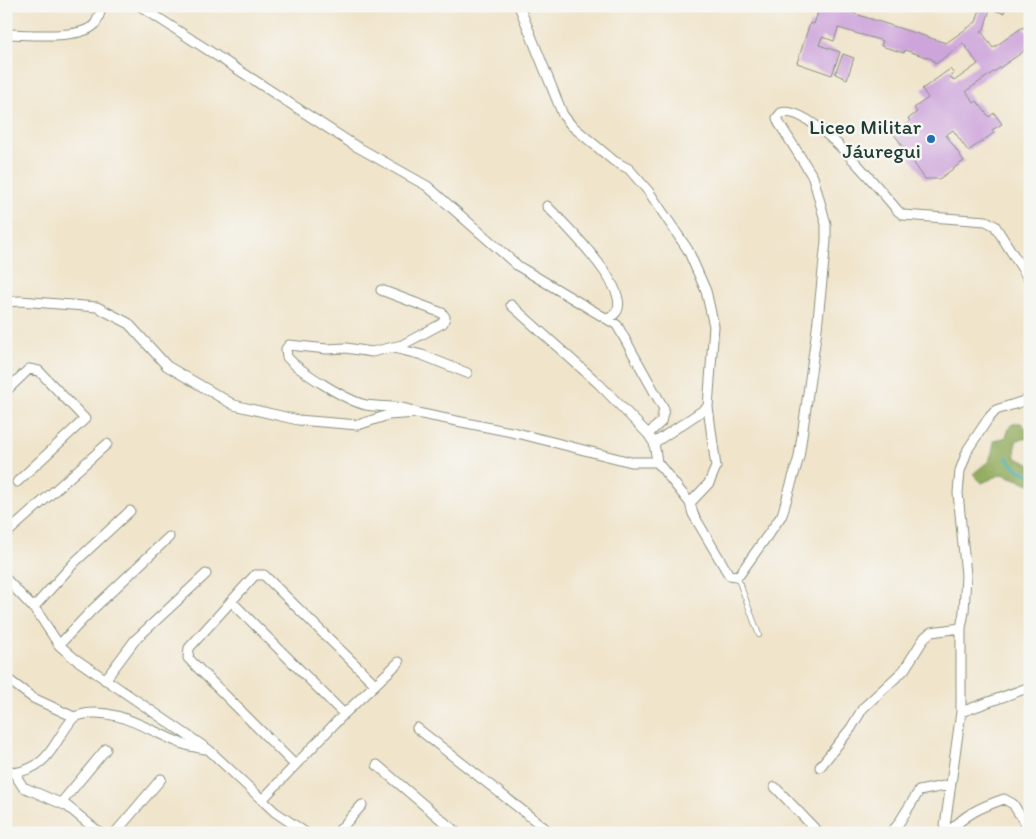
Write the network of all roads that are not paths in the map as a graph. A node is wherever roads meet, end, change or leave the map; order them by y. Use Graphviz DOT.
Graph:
graph roads {
  1 [pos="102,6"];
  2 [pos="140,6"];
  3 [pos="519,6"];
  4 [pos="6,34"];
  5 [pos="547,206"];
  6 [pos="1030,281"];
  7 [pos="381,290"];
  8 [pos="6,302"];
  9 [pos="511,305"];
  10 [pos="609,319"];
  11 [pos="393,348"];
  12 [pos="467,373"];
  13 [pos="6,391"];
  14 [pos="1030,399"];
  15 [pos="708,407"];
  16 [pos="417,413"];
  17 [pos="648,434"];
  18 [pos="107,444"];
  19 [pos="654,444"];
  20 [pos="656,462"];
  21 [pos="16,482"];
  22 [pos="690,502"];
  23 [pos="130,511"];
  24 [pos="6,534"];
  25 [pos="169,537"];
  26 [pos="206,574"];
  27 [pos="737,576"];
  28 [pos="6,579"];
  29 [pos="231,602"];
  30 [pos="33,608"];
  31 [pos="961,628"];
  32 [pos="758,635"];
  33 [pos="60,644"];
  34 [pos="399,662"];
  35 [pos="6,678"];
  36 [pos="105,680"];
  37 [pos="375,684"];
  38 [pos="1030,687"];
  39 [pos="961,712"];
  40 [pos="344,714"];
  41 [pos="74,717"];
  42 [pos="417,728"];
  43 [pos="106,749"];
  44 [pos="210,750"];
  45 [pos="294,764"];
  46 [pos="377,765"];
  47 [pos="820,767"];
  48 [pos="10,771"];
  49 [pos="161,779"];
  50 [pos="949,785"];
  51 [pos="775,787"];
  52 [pos="262,800"];
  53 [pos="60,803"];
  54 [pos="362,805"];
  55 [pos="1030,831"];
  56 [pos="100,833"];
  57 [pos="115,833"];
  58 [pos="306,833"];
  59 [pos="337,833"];
  60 [pos="457,833"];
  61 [pos="550,833"];
  62 [pos="819,833"];
  63 [pos="890,833"];
  64 [pos="944,833"];
  65 [pos="948,833"];
  1 -- 4 [label="street"];
  2 -- 10 [label="street"];
  3 -- 15 [label="street"];
  5 -- 10 [label="street"];
  6 -- 27 [label="street"];
  7 -- 11 [label="street"];
  8 -- 16 [label="street"];
  9 -- 17 [label="street"];
  10 -- 17 [label="street"];
  11 -- 12 [label="street"];
  11 -- 16 [label="street"];
  13 -- 21 [label="street"];
  14 -- 31 [label="street"];
  15 -- 19 [label="street"];
  15 -- 22 [label="street"];
  16 -- 20 [label="street"];
  17 -- 19 [label="street"];
  18 -- 24 [label="street"];
  19 -- 20 [label="street"];
  20 -- 22 [label="street"];
  22 -- 27 [label="street"];
  23 -- 30 [label="street"];
  25 -- 33 [label="street"];
  26 -- 36 [label="street"];
  27 -- 32 [label="lane"];
  28 -- 30 [label="street"];
  29 -- 37 [label="street"];
  29 -- 40 [label="street"];
  29 -- 45 [label="street"];
  30 -- 33 [label="street"];
  31 -- 39 [label="street"];
  31 -- 47 [label="street"];
  33 -- 36 [label="street"];
  34 -- 37 [label="street"];
  35 -- 41 [label="street"];
  36 -- 44 [label="street"];
  37 -- 40 [label="street"];
  38 -- 39 [label="street"];
  39 -- 50 [label="street"];
  40 -- 45 [label="street"];
  41 -- 44 [label="street"];
  41 -- 48 [label="street"];
  42 -- 61 [label="street"];
  43 -- 53 [label="street"];
  44 -- 52 [label="street"];
  45 -- 52 [label="street"];
  46 -- 60 [label="street"];
  48 -- 53 [label="street"];
  49 -- 57 [label="street"];
  50 -- 63 [label="street"];
  50 -- 64 [label="street"];
  51 -- 62 [label="street"];
  52 -- 58 [label="street"];
  53 -- 56 [label="street"];
  54 -- 59 [label="street"];
  55 -- 65 [label="street"];
}
